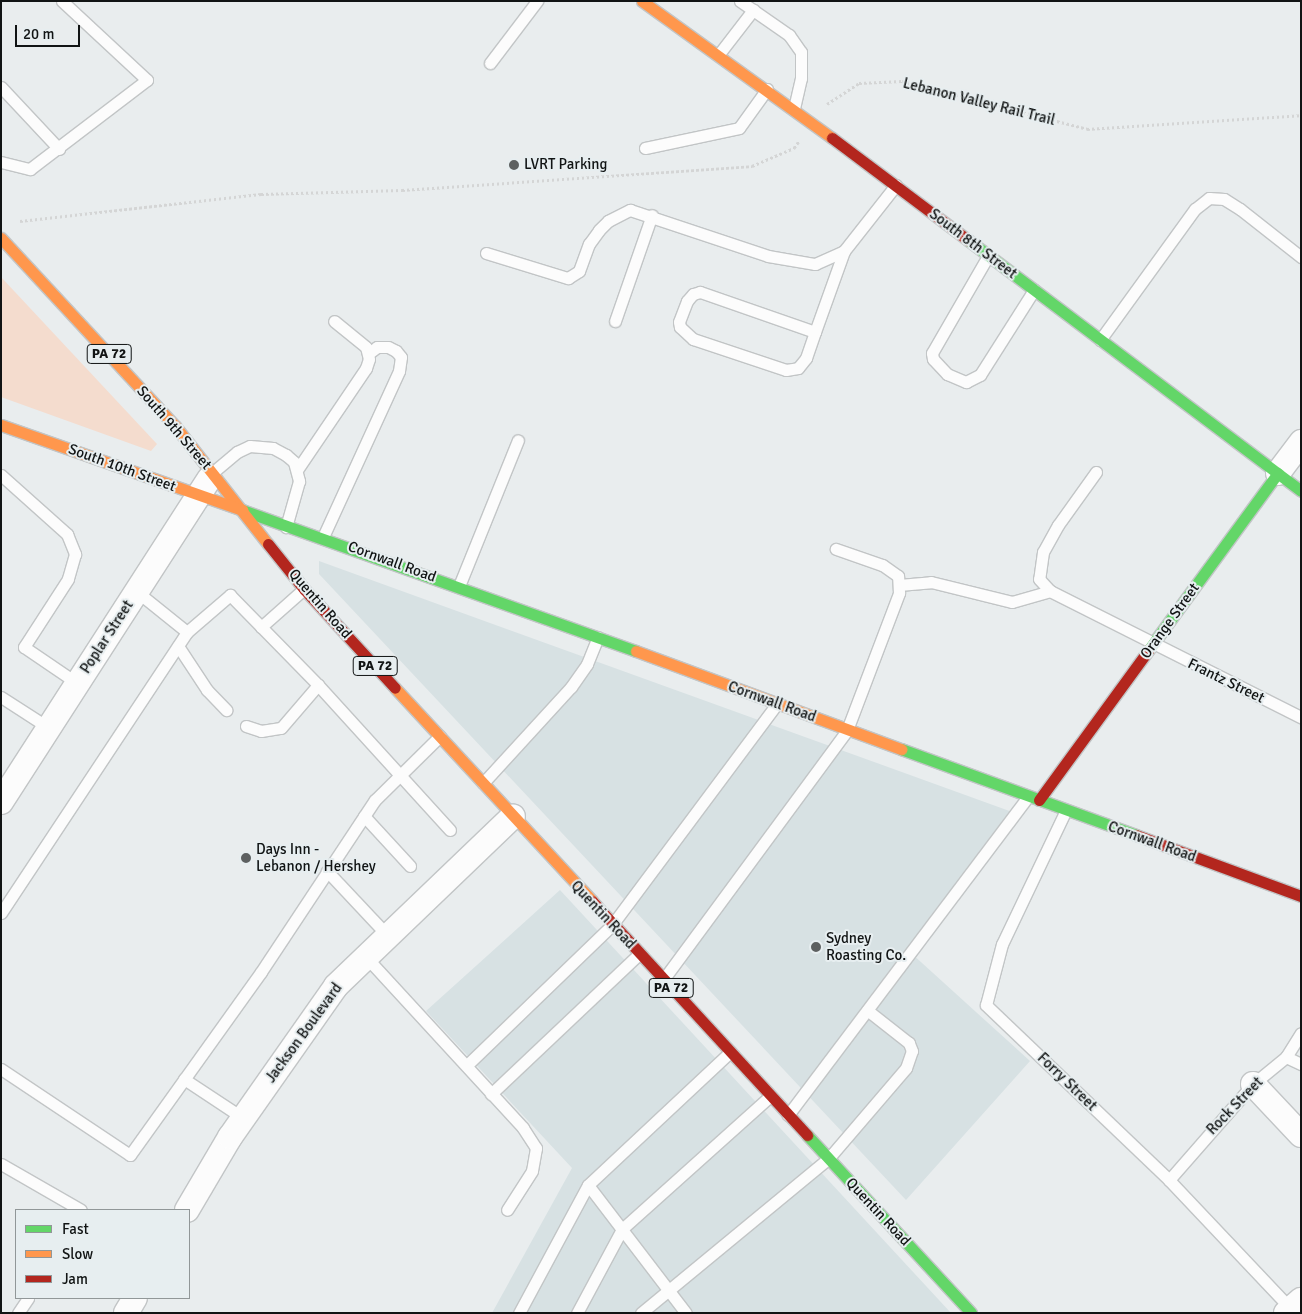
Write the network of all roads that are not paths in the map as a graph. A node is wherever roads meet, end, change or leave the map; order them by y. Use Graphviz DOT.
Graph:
graph roads {
  1 [pos="62,1"];
  2 [pos="537,1"];
  3 [pos="642,1"];
  4 [pos="740,1"];
  5 [pos="753,10"];
  6 [pos="720,54"];
  7 [pos="490,63"];
  8 [pos="1,87"];
  9 [pos="767,89"];
  10 [pos="18,105"];
  11 [pos="794,109"];
  12 [pos="9,114"];
  13 [pos="645,148"];
  14 [pos="59,149"];
  15 [pos="1,162"];
  16 [pos="896,185"];
  17 [pos="652,216"];
  18 [pos="1,238"];
  19 [pos="844,251"];
  20 [pos="486,252"];
  21 [pos="989,255"];
  22 [pos="1301,257"];
  23 [pos="1034,290"];
  24 [pos="334,321"];
  25 [pos="616,322"];
  26 [pos="815,332"];
  27 [pos="1100,340"];
  28 [pos="369,353"];
  29 [pos="1,424"];
  30 [pos="518,440"];
  31 [pos="1301,442"];
  32 [pos="298,470"];
  33 [pos="1096,472"];
  34 [pos="212,473"];
  35 [pos="1278,474"];
  36 [pos="1,475"];
  37 [pos="1301,491"];
  38 [pos="198,496"];
  39 [pos="242,510"];
  40 [pos="287,525"];
  41 [pos="323,537"];
  42 [pos="272,548"];
  43 [pos="836,549"];
  44 [pos="898,585"];
  45 [pos="460,586"];
  46 [pos="304,589"];
  47 [pos="136,591"];
  48 [pos="1050,591"];
  49 [pos="261,627"];
  50 [pos="187,632"];
  51 [pos="598,637"];
  52 [pos="1152,645"];
  53 [pos="178,646"];
  54 [pos="78,683"];
  55 [pos="318,685"];
  56 [pos="1,697"];
  57 [pos="778,704"];
  58 [pos="226,710"];
  59 [pos="1301,717"];
  60 [pos="246,726"];
  61 [pos="49,728"];
  62 [pos="847,730"];
  63 [pos="440,736"];
  64 [pos="399,776"];
  65 [pos="483,783"];
  66 [pos="1033,798"];
  67 [pos="1,802"];
  68 [pos="1066,810"];
  69 [pos="364,816"];
  70 [pos="513,816"];
  71 [pos="450,830"];
  72 [pos="410,866"];
  73 [pos="327,871"];
  74 [pos="1301,896"];
  75 [pos="1,913"];
  76 [pos="612,925"];
  77 [pos="388,936"];
  78 [pos="639,954"];
  79 [pos="366,957"];
  80 [pos="663,980"];
  81 [pos="867,1010"];
  82 [pos="1301,1033"];
  83 [pos="730,1052"];
  84 [pos="1286,1057"];
  85 [pos="1301,1064"];
  86 [pos="467,1065"];
  87 [pos="1,1069"];
  88 [pos="184,1079"];
  89 [pos="1253,1084"];
  90 [pos="491,1094"];
  91 [pos="770,1096"];
  92 [pos="788,1115"];
  93 [pos="243,1118"];
  94 [pos="1301,1135"];
  95 [pos="828,1159"];
  96 [pos="1,1164"];
  97 [pos="1169,1180"];
  98 [pos="588,1185"];
  99 [pos="79,1209"];
  100 [pos="188,1209"];
  101 [pos="507,1210"];
  102 [pos="622,1230"];
  103 [pos="670,1292"];
  104 [pos="27,1299"];
  105 [pos="134,1299"];
  106 [pos="1293,1309"];
  107 [pos="18,1313"];
  108 [pos="126,1313"];
  109 [pos="519,1313"];
  110 [pos="577,1313"];
  111 [pos="641,1313"];
  112 [pos="686,1313"];
  113 [pos="971,1313"];
  1 -- 14 [label="lane"];
  2 -- 7 [label="lane"];
  3 -- 6 [label="main road, South 8th Street"];
  4 -- 5 [label="lane"];
  5 -- 6 [label="lane"];
  5 -- 11 [label="lane"];
  6 -- 9 [label="main road, South 8th Street"];
  8 -- 10 [label="lane"];
  9 -- 11 [label="main road, South 8th Street"];
  9 -- 13 [label="lane"];
  10 -- 12 [label="lane"];
  10 -- 14 [label="lane"];
  11 -- 16 [label="main road, South 8th Street"];
  14 -- 15 [label="lane"];
  16 -- 19 [label="lane"];
  16 -- 21 [label="main road, South 8th Street"];
  17 -- 19 [label="lane"];
  17 -- 20 [label="lane"];
  17 -- 25 [label="lane"];
  18 -- 34 [label="main road, South 9th Street / PA 72"];
  19 -- 26 [label="lane"];
  21 -- 23 [label="main road, South 8th Street"];
  21 -- 23 [label="lane"];
  22 -- 27 [label="lane"];
  23 -- 27 [label="main road, South 8th Street"];
  24 -- 28 [label="lane"];
  26 -- 26 [label="lane"];
  27 -- 35 [label="main road, South 8th Street"];
  28 -- 32 [label="lane"];
  28 -- 41 [label="lane"];
  29 -- 38 [label="main road, South 10th Street"];
  30 -- 45 [label="lane"];
  31 -- 35 [label="street, Orange Street"];
  32 -- 34 [label="lane"];
  32 -- 40 [label="lane"];
  33 -- 48 [label="lane"];
  34 -- 38 [label="street, Poplar Street"];
  34 -- 39 [label="main road, South 9th Street / PA 72"];
  35 -- 37 [label="main road, South 8th Street"];
  35 -- 52 [label="main road, Orange Street"];
  36 -- 54 [label="lane"];
  38 -- 39 [label="main road, South 10th Street"];
  38 -- 47 [label="street, Poplar Street"];
  39 -- 40 [label="main road, Cornwall Road"];
  39 -- 42 [label="main road, Quentin Road / PA 72"];
  40 -- 41 [label="main road, Cornwall Road"];
  40 -- 42 [label="lane"];
  41 -- 45 [label="main road, Cornwall Road"];
  42 -- 46 [label="main road, Quentin Road / PA 72"];
  43 -- 44 [label="lane"];
  44 -- 48 [label="lane"];
  44 -- 62 [label="lane"];
  45 -- 51 [label="main road, Cornwall Road"];
  46 -- 49 [label="lane"];
  46 -- 63 [label="main road, Quentin Road / PA 72"];
  47 -- 50 [label="lane"];
  47 -- 54 [label="street, Poplar Street"];
  48 -- 52 [label="lane, Frantz Street"];
  49 -- 50 [label="lane"];
  49 -- 55 [label="lane"];
  50 -- 53 [label="lane"];
  51 -- 57 [label="main road, Cornwall Road"];
  51 -- 65 [label="lane"];
  52 -- 59 [label="lane, Frantz Street"];
  52 -- 66 [label="main road, Orange Street"];
  53 -- 58 [label="lane"];
  53 -- 75 [label="lane"];
  54 -- 61 [label="street, Poplar Street"];
  55 -- 60 [label="lane"];
  55 -- 64 [label="lane"];
  56 -- 61 [label="lane"];
  57 -- 62 [label="main road, Cornwall Road"];
  57 -- 76 [label="lane"];
  61 -- 67 [label="street, Poplar Street"];
  62 -- 66 [label="main road, Cornwall Road"];
  62 -- 80 [label="lane"];
  63 -- 64 [label="lane"];
  63 -- 65 [label="main road, Quentin Road / PA 72"];
  64 -- 69 [label="lane"];
  64 -- 71 [label="lane"];
  65 -- 70 [label="main road, Quentin Road / PA 72"];
  66 -- 68 [label="main road, Cornwall Road"];
  66 -- 81 [label="lane"];
  68 -- 74 [label="main road, Cornwall Road"];
  68 -- 97 [label="lane, Forry Street"];
  69 -- 72 [label="lane"];
  69 -- 73 [label="lane"];
  70 -- 76 [label="main road, Quentin Road / PA 72"];
  70 -- 77 [label="street, Jackson Boulevard"];
  73 -- 77 [label="lane"];
  73 -- 88 [label="lane"];
  76 -- 78 [label="main road, Quentin Road / PA 72"];
  76 -- 86 [label="lane"];
  77 -- 79 [label="street, Jackson Boulevard"];
  78 -- 80 [label="main road, Quentin Road / PA 72"];
  78 -- 90 [label="lane"];
  79 -- 86 [label="lane"];
  79 -- 93 [label="street, Jackson Boulevard"];
  80 -- 83 [label="main road, Quentin Road / PA 72"];
  81 -- 92 [label="lane"];
  81 -- 95 [label="lane"];
  82 -- 84 [label="lane, Rock Street"];
  83 -- 91 [label="main road, Quentin Road / PA 72"];
  83 -- 98 [label="lane"];
  84 -- 85 [label="lane"];
  84 -- 89 [label="lane, Rock Street"];
  86 -- 90 [label="lane"];
  87 -- 88 [label="lane"];
  88 -- 93 [label="lane"];
  89 -- 94 [label="street"];
  89 -- 97 [label="lane, Rock Street"];
  90 -- 101 [label="lane"];
  91 -- 92 [label="main road, Quentin Road / PA 72"];
  91 -- 102 [label="lane"];
  92 -- 95 [label="main road, Quentin Road / PA 72"];
  93 -- 100 [label="street, Jackson Boulevard"];
  95 -- 103 [label="lane"];
  95 -- 113 [label="main road, Quentin Road / PA 72"];
  96 -- 99 [label="lane"];
  97 -- 106 [label="lane, Forry Street"];
  98 -- 102 [label="lane"];
  98 -- 109 [label="lane"];
  102 -- 103 [label="lane"];
  102 -- 110 [label="lane"];
  103 -- 111 [label="lane"];
  103 -- 112 [label="lane"];
  104 -- 107 [label="lane"];
  105 -- 108 [label="street"];
}
